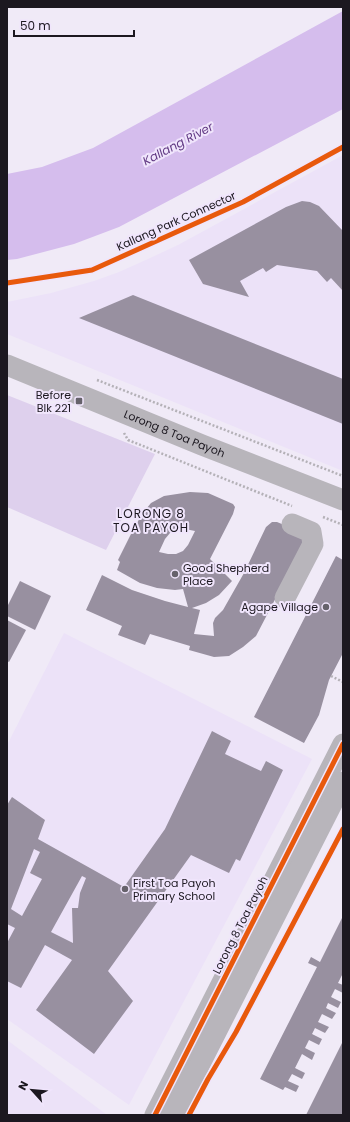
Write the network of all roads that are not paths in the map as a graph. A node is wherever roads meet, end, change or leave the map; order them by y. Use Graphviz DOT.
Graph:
graph roads {
  1 [pos="7,365"];
  2 [pos="343,500"];
  3 [pos="295,516"];
  4 [pos="285,598"];
  5 [pos="343,744"];
  6 [pos="336,790"];
  7 [pos="154,1115"];
  8 [pos="174,1115"];
  1 -- 2 [label="street, Lorong 8 Toa Payoh"];
  3 -- 4 [label="street"];
  5 -- 6 [label="street, Lorong 8 Toa Payoh"];
  6 -- 7 [label="street, Lorong 8 Toa Payoh"];
  6 -- 8 [label="street, Lorong 8 Toa Payoh"];
}
